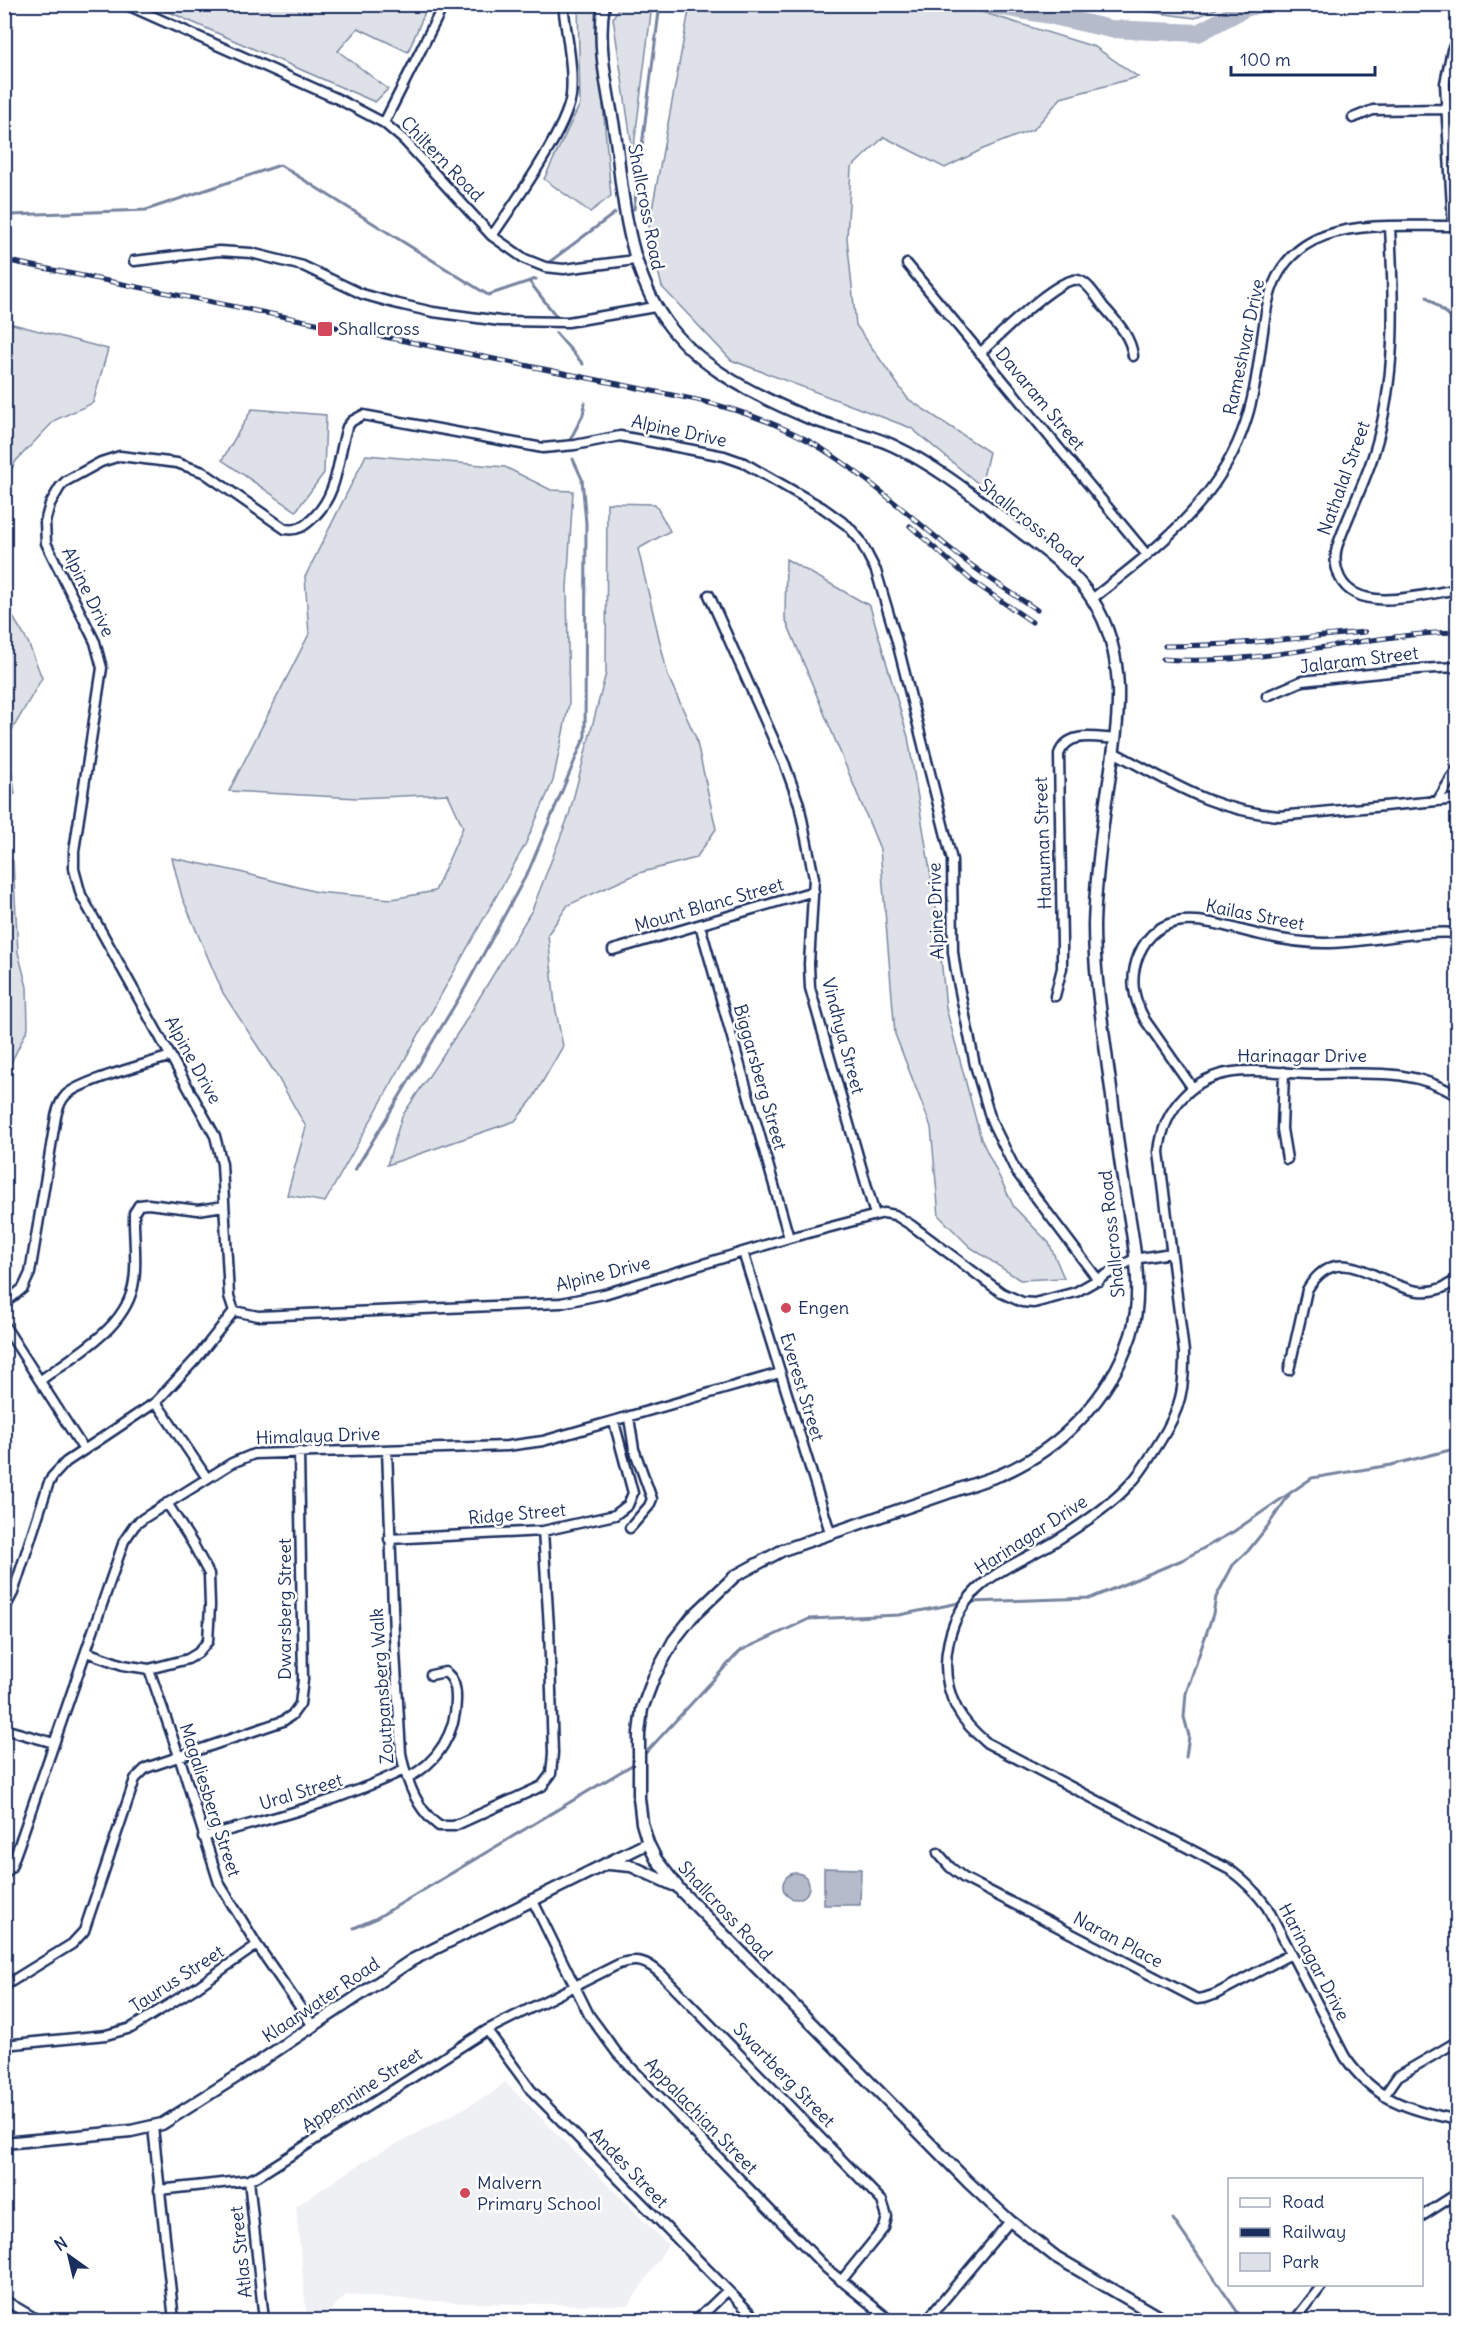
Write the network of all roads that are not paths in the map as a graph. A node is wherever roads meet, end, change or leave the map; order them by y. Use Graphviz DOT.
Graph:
graph roads {
  1 [pos="125,4"];
  2 [pos="444,4"];
  3 [pos="563,4"];
  4 [pos="604,4"];
  5 [pos="1458,38"];
  6 [pos="1445,109"];
  7 [pos="1353,118"];
  8 [pos="384,123"];
  9 [pos="1455,226"];
  10 [pos="1390,227"];
  11 [pos="492,236"];
  12 [pos="635,260"];
  13 [pos="134,261"];
  14 [pos="907,264"];
  15 [pos="655,307"];
  16 [pos="980,353"];
  17 [pos="1133,356"];
  18 [pos="1147,555"];
  19 [pos="1458,589"];
  20 [pos="710,595"];
  21 [pos="1092,599"];
  22 [pos="1458,668"];
  23 [pos="1267,696"];
  24 [pos="1116,739"];
  25 [pos="1114,753"];
  26 [pos="1458,767"];
  27 [pos="1458,799"];
  28 [pos="1438,800"];
  29 [pos="814,891"];
  30 [pos="700,925"];
  31 [pos="1458,933"];
  32 [pos="613,950"];
  33 [pos="1055,996"];
  34 [pos="171,1056"];
  35 [pos="1284,1072"];
  36 [pos="1192,1087"];
  37 [pos="1458,1096"];
  38 [pos="1287,1159"];
  39 [pos="224,1206"];
  40 [pos="875,1215"];
  41 [pos="789,1238"];
  42 [pos="743,1251"];
  43 [pos="1171,1253"];
  44 [pos="1134,1259"];
  45 [pos="1458,1278"];
  46 [pos="1099,1281"];
  47 [pos="4,1304"];
  48 [pos="234,1311"];
  49 [pos="4,1324"];
  50 [pos="1288,1370"];
  51 [pos="780,1373"];
  52 [pos="41,1380"];
  53 [pos="156,1402"];
  54 [pos="629,1418"];
  55 [pos="614,1422"];
  56 [pos="84,1450"];
  57 [pos="387,1450"];
  58 [pos="299,1452"];
  59 [pos="207,1478"];
  60 [pos="167,1503"];
  61 [pos="630,1528"];
  62 [pos="543,1532"];
  63 [pos="830,1532"];
  64 [pos="389,1539"];
  65 [pos="4,1610"];
  66 [pos="86,1652"];
  67 [pos="149,1669"];
  68 [pos="431,1675"];
  69 [pos="4,1729"];
  70 [pos="54,1743"];
  71 [pos="179,1756"];
  72 [pos="406,1774"];
  73 [pos="203,1837"];
  74 [pos="648,1843"];
  75 [pos="938,1853"];
  76 [pos="606,1864"];
  77 [pos="4,1875"];
  78 [pos="676,1886"];
  79 [pos="532,1899"];
  80 [pos="257,1945"];
  81 [pos="1291,1954"];
  82 [pos="4,1986"];
  83 [pos="574,1986"];
  84 [pos="313,2026"];
  85 [pos="487,2030"];
  86 [pos="1458,2041"];
  87 [pos="4,2046"];
  88 [pos="1384,2096"];
  89 [pos="1458,2120"];
  90 [pos="153,2127"];
  91 [pos="4,2143"];
  92 [pos="249,2180"];
  93 [pos="159,2190"];
  94 [pos="1458,2193"];
  95 [pos="1423,2215"];
  96 [pos="1010,2221"];
  97 [pos="841,2281"];
  98 [pos="1321,2286"];
  99 [pos="727,2291"];
  100 [pos="4,2300"];
  101 [pos="38,2320"];
  102 [pos="174,2320"];
  103 [pos="264,2320"];
  104 [pos="697,2320"];
  105 [pos="757,2320"];
  106 [pos="890,2320"];
  107 [pos="927,2320"];
  108 [pos="1164,2320"];
  109 [pos="1294,2320"];
  1 -- 8 [label="street, Chiltern Road"];
  2 -- 8 [label="street"];
  3 -- 11 [label="street"];
  4 -- 12 [label="street, Shallcross Road"];
  5 -- 6 [label="street"];
  6 -- 7 [label="street"];
  6 -- 9 [label="street"];
  8 -- 11 [label="street, Chiltern Road"];
  9 -- 10 [label="street, Rameshvar Drive"];
  10 -- 18 [label="street, Rameshvar Drive"];
  10 -- 19 [label="street, Nathalal Street"];
  11 -- 12 [label="street, Chiltern Road"];
  12 -- 15 [label="street, Shallcross Road"];
  13 -- 15 [label="street"];
  14 -- 16 [label="street, Davaram Street"];
  15 -- 21 [label="street, Shallcross Road"];
  16 -- 17 [label="street"];
  16 -- 18 [label="street, Davaram Street"];
  18 -- 21 [label="street, Rameshvar Drive"];
  20 -- 29 [label="street, Vindhya Street"];
  21 -- 24 [label="street, Shallcross Road"];
  22 -- 23 [label="street, Jalaram Street"];
  24 -- 25 [label="street, Shallcross Road"];
  24 -- 33 [label="street, Hanuman Street"];
  25 -- 28 [label="street"];
  25 -- 44 [label="street, Shallcross Road"];
  26 -- 28 [label="street"];
  27 -- 28 [label="street"];
  29 -- 30 [label="street, Mount Blanc Street"];
  29 -- 40 [label="street, Vindhya Street"];
  30 -- 32 [label="street, Mount Blanc Street"];
  30 -- 41 [label="street, Biggarsberg Street"];
  31 -- 36 [label="street, Kailas Street"];
  34 -- 39 [label="street, Alpine Drive"];
  34 -- 46 [label="street, Alpine Drive"];
  34 -- 47 [label="street"];
  35 -- 36 [label="street, Harinagar Drive"];
  35 -- 37 [label="street, Harinagar Drive"];
  35 -- 38 [label="street"];
  36 -- 43 [label="street, Harinagar Drive"];
  39 -- 48 [label="street, Alpine Drive"];
  39 -- 52 [label="street"];
  40 -- 41 [label="street, Alpine Drive"];
  40 -- 46 [label="street, Alpine Drive"];
  41 -- 42 [label="street, Alpine Drive"];
  42 -- 48 [label="street, Alpine Drive"];
  42 -- 51 [label="street, Everest Street"];
  43 -- 44 [label="street, Alpine Drive"];
  43 -- 81 [label="street, Harinagar Drive"];
  44 -- 46 [label="street, Alpine Drive"];
  44 -- 63 [label="street, Shallcross Road"];
  45 -- 50 [label="street"];
  48 -- 53 [label="street"];
  49 -- 52 [label="street"];
  51 -- 54 [label="street, Himalaya Drive"];
  51 -- 63 [label="street, Everest Street"];
  52 -- 56 [label="street"];
  53 -- 56 [label="street"];
  53 -- 59 [label="street"];
  54 -- 55 [label="street, Himalaya Drive"];
  54 -- 61 [label="street"];
  55 -- 57 [label="street, Himalaya Drive"];
  55 -- 62 [label="street, Ridge Street"];
  56 -- 65 [label="street"];
  57 -- 58 [label="street, Himalaya Drive"];
  57 -- 64 [label="street, Zoutpansberg Walk"];
  58 -- 59 [label="street, Himalaya Drive"];
  58 -- 71 [label="street, Dwarsberg Street"];
  59 -- 60 [label="street, Himalaya Drive"];
  60 -- 66 [label="street, Himalaya Drive"];
  60 -- 67 [label="street"];
  62 -- 64 [label="street, Ridge Street"];
  62 -- 72 [label="street, Zoutpansberg Walk"];
  63 -- 74 [label="street, Shallcross Road"];
  64 -- 72 [label="street, Zoutpansberg Walk"];
  66 -- 67 [label="street"];
  66 -- 70 [label="street, Himalaya Drive"];
  67 -- 71 [label="street, Magaliesberg Street"];
  68 -- 72 [label="street, Ural Street"];
  69 -- 70 [label="street"];
  70 -- 77 [label="street, Himalaya Drive"];
  71 -- 73 [label="street, Magaliesberg Street"];
  71 -- 82 [label="street, Dwarsberg Street"];
  72 -- 73 [label="street, Ural Street"];
  73 -- 80 [label="street, Magaliesberg Street"];
  74 -- 76 [label="street, Klaarwater Road"];
  74 -- 78 [label="street, Shallcross Road"];
  75 -- 81 [label="street, Naran Place"];
  76 -- 78 [label="street"];
  76 -- 79 [label="street, Klaarwater Road"];
  78 -- 96 [label="street, Shallcross Road"];
  79 -- 83 [label="street, Appalachian Street"];
  79 -- 84 [label="street, Klaarwater Road"];
  80 -- 84 [label="street, Magaliesberg Street"];
  80 -- 87 [label="street, Taurus Street"];
  81 -- 88 [label="street, Harinagar Drive"];
  83 -- 85 [label="street, Appennine Street"];
  83 -- 97 [label="street, Appalachian Street"];
  83 -- 97 [label="street, Swartberg Street"];
  84 -- 90 [label="street, Klaarwater Road"];
  85 -- 92 [label="street, Appennine Street"];
  85 -- 99 [label="street, Andes Street"];
  86 -- 88 [label="street"];
  88 -- 89 [label="street, Harinagar Drive"];
  90 -- 91 [label="street, Klaarwater Road"];
  90 -- 93 [label="street"];
  92 -- 93 [label="street, Appennine Street"];
  92 -- 103 [label="street, Atlas Street"];
  93 -- 102 [label="street"];
  94 -- 95 [label="street"];
  96 -- 107 [label="street"];
  96 -- 108 [label="street, Shallcross Road"];
  97 -- 106 [label="street, Appalachian Street"];
  98 -- 109 [label="street"];
  99 -- 104 [label="street"];
  99 -- 105 [label="street, Andes Street"];
  100 -- 101 [label="street"];
}
